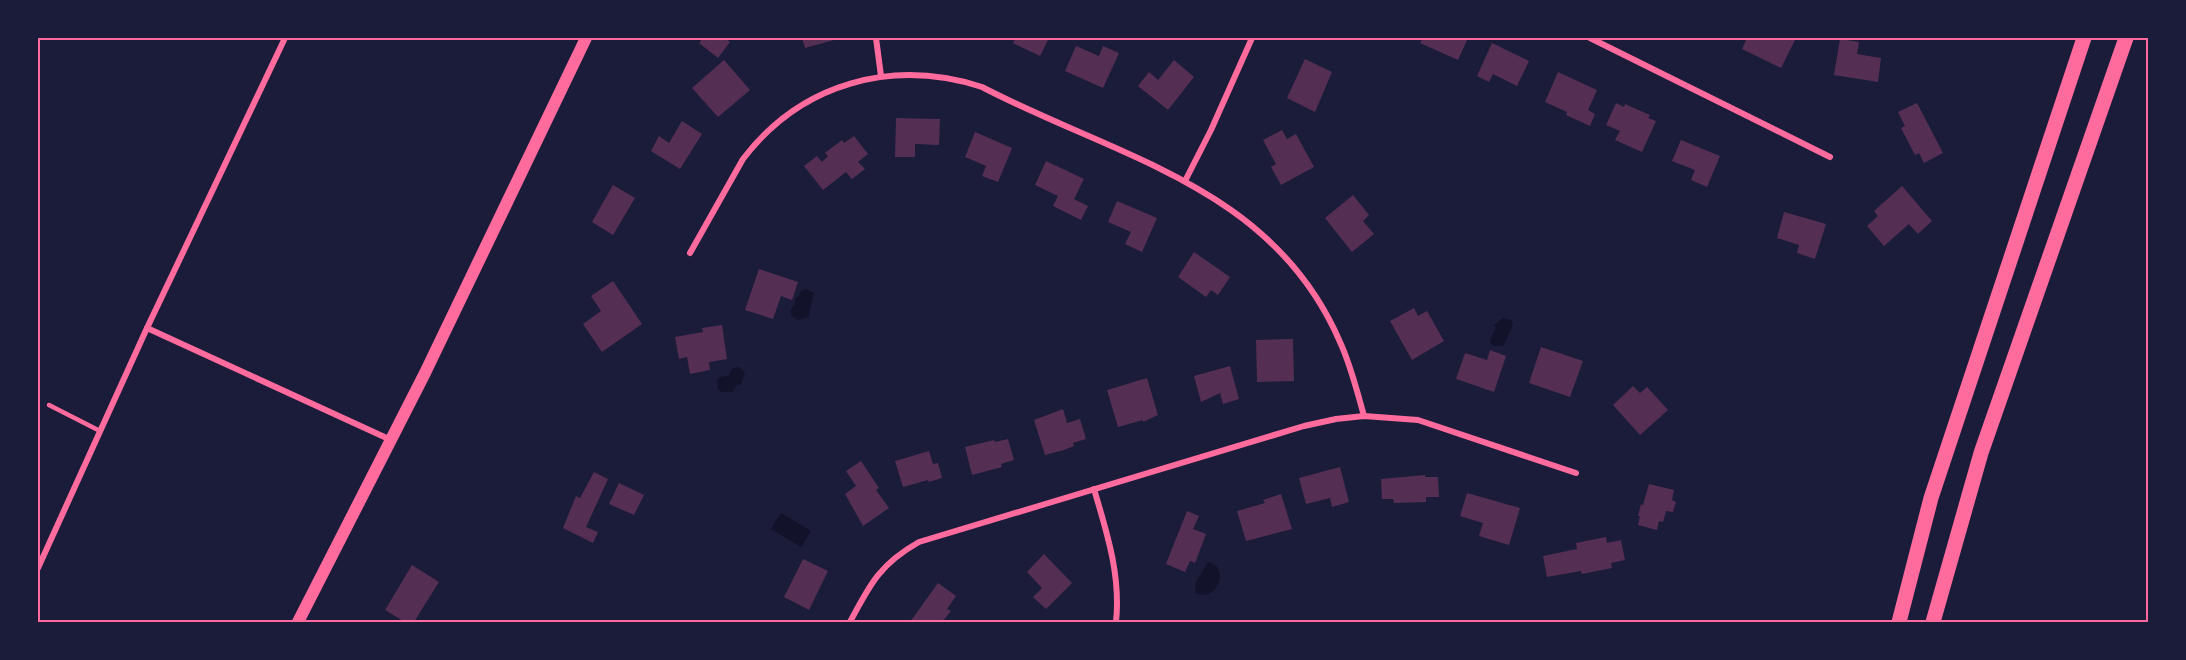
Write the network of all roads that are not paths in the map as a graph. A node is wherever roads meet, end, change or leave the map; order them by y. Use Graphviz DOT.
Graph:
graph roads {
  1 [pos="285,38"];
  2 [pos="586,38"];
  3 [pos="876,38"];
  4 [pos="1252,38"];
  5 [pos="1590,38"];
  6 [pos="2084,38"];
  7 [pos="2126,38"];
  8 [pos="881,76"];
  9 [pos="1830,157"];
  10 [pos="1185,181"];
  11 [pos="690,253"];
  12 [pos="147,328"];
  13 [pos="49,405"];
  14 [pos="1364,416"];
  15 [pos="100,431"];
  16 [pos="391,440"];
  17 [pos="1576,473"];
  18 [pos="1094,489"];
  19 [pos="38,568"];
  20 [pos="298,622"];
  21 [pos="850,622"];
  22 [pos="1116,622"];
  23 [pos="1899,622"];
  24 [pos="1932,622"];
  1 -- 12 [label="street"];
  2 -- 16 [label="main road"];
  3 -- 8 [label="street"];
  4 -- 10 [label="street"];
  5 -- 9 [label="street"];
  6 -- 23 [label="highway"];
  7 -- 24 [label="highway"];
  8 -- 10 [label="street"];
  8 -- 11 [label="street"];
  10 -- 14 [label="street"];
  12 -- 15 [label="street"];
  12 -- 16 [label="street"];
  13 -- 15 [label="lane"];
  14 -- 17 [label="street"];
  14 -- 18 [label="street"];
  15 -- 19 [label="street"];
  16 -- 20 [label="main road"];
  18 -- 21 [label="street"];
  18 -- 22 [label="street"];
}
